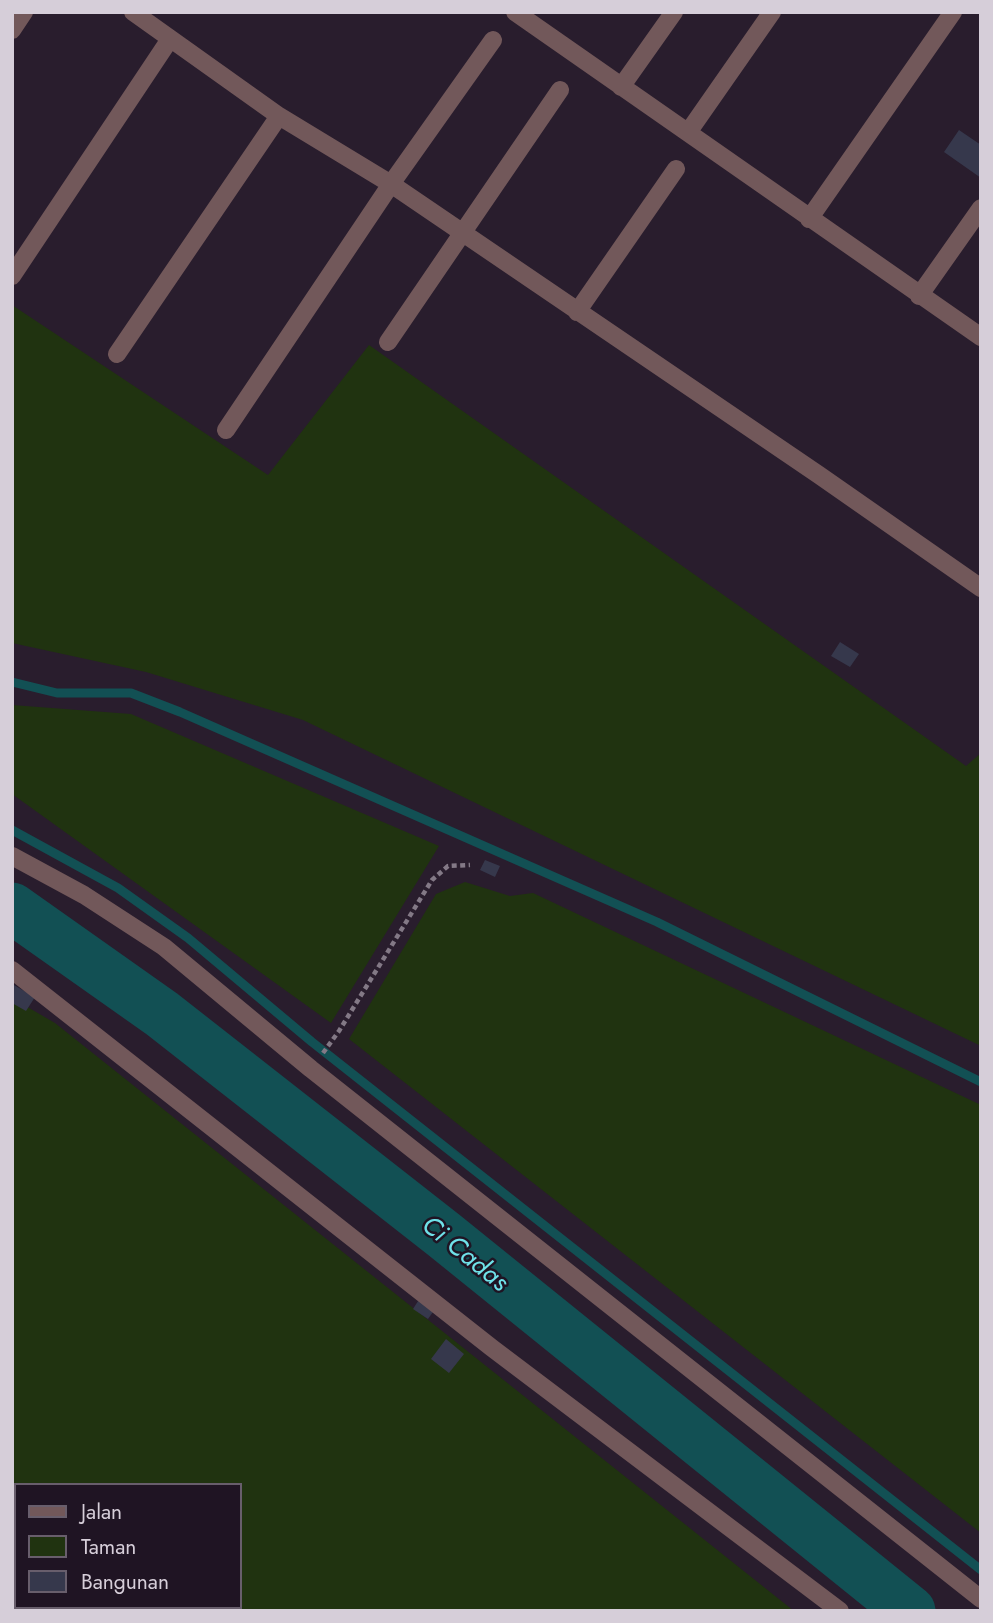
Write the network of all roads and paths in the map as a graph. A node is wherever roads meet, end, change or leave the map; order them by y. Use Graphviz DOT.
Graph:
graph roads {
  1 [pos="24,12"];
  2 [pos="132,12"];
  3 [pos="674,12"];
  4 [pos="772,12"];
  5 [pos="953,12"];
  6 [pos="519,13"];
  7 [pos="12,30"];
  8 [pos="170,39"];
  9 [pos="493,40"];
  10 [pos="621,87"];
  11 [pos="560,90"];
  12 [pos="279,116"];
  13 [pos="689,131"];
  14 [pos="676,169"];
  15 [pos="391,184"];
  16 [pos="981,208"];
  17 [pos="809,219"];
  18 [pos="463,234"];
  19 [pos="12,276"];
  20 [pos="919,296"];
  21 [pos="577,312"];
  22 [pos="981,337"];
  23 [pos="388,342"];
  24 [pos="117,354"];
  25 [pos="226,430"];
  26 [pos="981,588"];
  27 [pos="12,856"];
  28 [pos="470,865"];
  29 [pos="12,970"];
  30 [pos="331,1042"];
  31 [pos="981,1599"];
  32 [pos="840,1611"];
  1 -- 7 [label="street"];
  2 -- 8 [label="street"];
  3 -- 10 [label="street"];
  4 -- 13 [label="street"];
  5 -- 17 [label="street"];
  6 -- 10 [label="street"];
  8 -- 12 [label="street"];
  8 -- 19 [label="street"];
  9 -- 15 [label="street"];
  10 -- 13 [label="street"];
  11 -- 18 [label="street"];
  12 -- 15 [label="street"];
  12 -- 24 [label="street"];
  13 -- 17 [label="street"];
  14 -- 21 [label="street"];
  15 -- 18 [label="street"];
  15 -- 25 [label="street"];
  16 -- 20 [label="street"];
  17 -- 20 [label="street"];
  18 -- 21 [label="street"];
  18 -- 23 [label="street"];
  20 -- 22 [label="street"];
  21 -- 26 [label="street"];
  27 -- 31 [label="street"];
  28 -- 30 [label="path"];
  29 -- 32 [label="street"];
}
